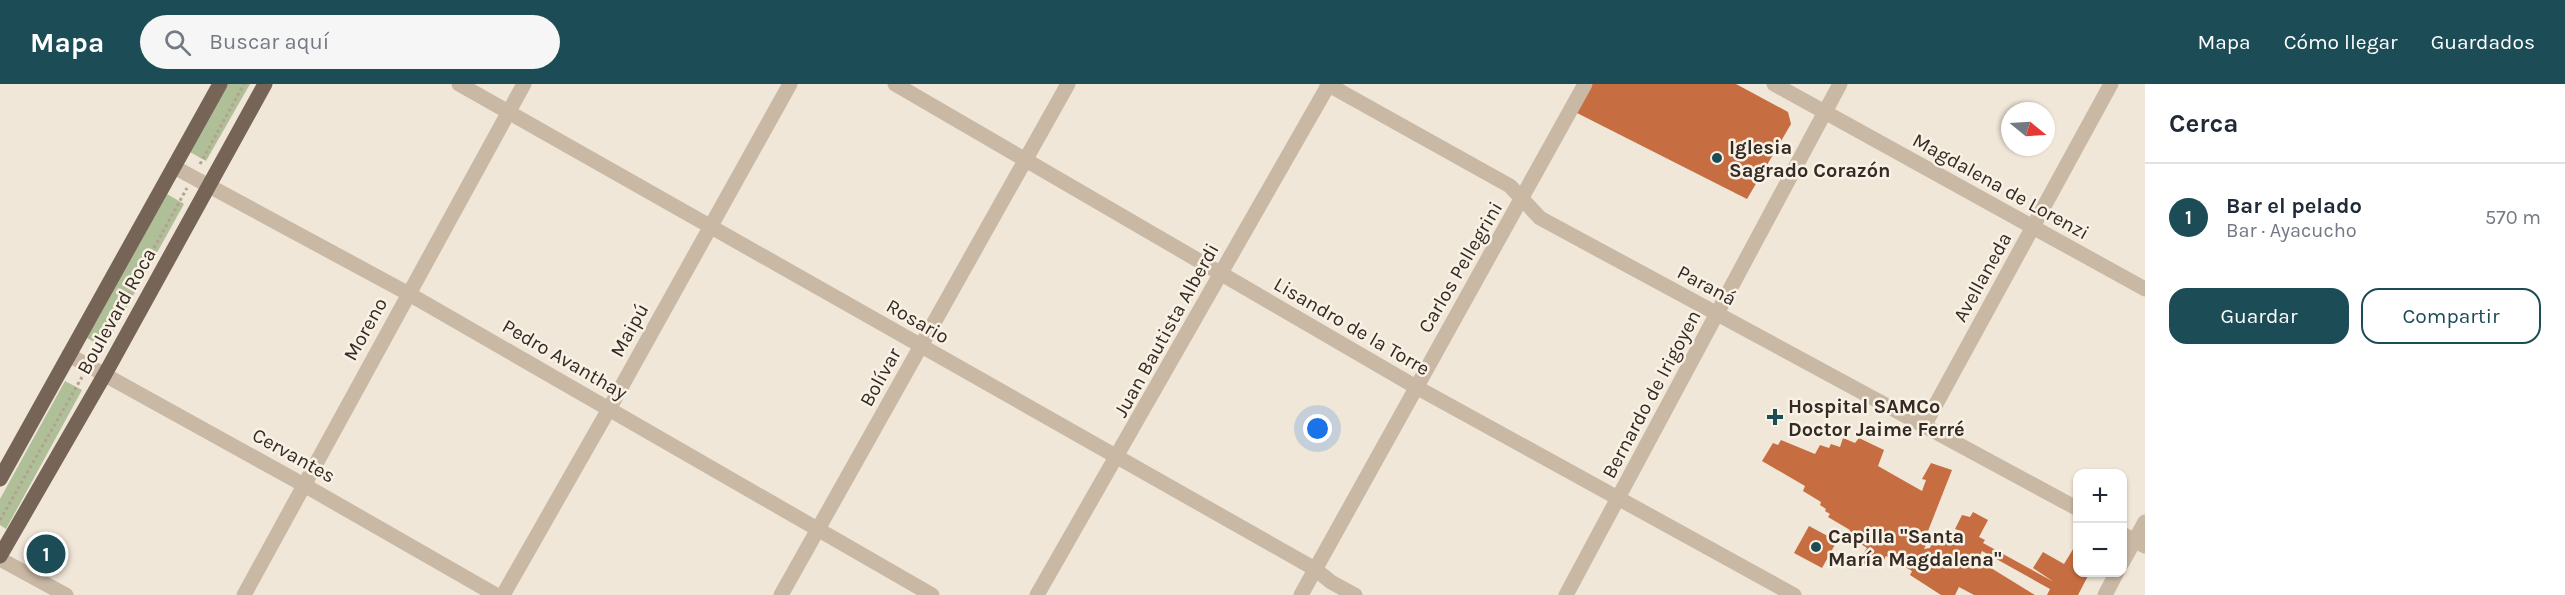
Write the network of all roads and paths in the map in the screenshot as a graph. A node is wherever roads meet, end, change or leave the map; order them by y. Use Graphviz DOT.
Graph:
graph roads {
  1 [pos="219,84"];
  2 [pos="244,84"];
  3 [pos="265,84"];
  4 [pos="459,84"];
  5 [pos="524,84"];
  6 [pos="790,84"];
  7 [pos="895,84"];
  8 [pos="1068,84"];
  9 [pos="1328,84"];
  10 [pos="1585,84"];
  11 [pos="1774,84"];
  12 [pos="1840,84"];
  13 [pos="2111,84"];
  14 [pos="509,112"];
  15 [pos="1825,112"];
  16 [pos="1025,161"];
  17 [pos="174,166"];
  18 [pos="193,177"];
  19 [pos="209,186"];
  20 [pos="1523,199"];
  21 [pos="710,227"];
  22 [pos="2032,228"];
  23 [pos="1221,275"];
  24 [pos="2145,289"];
  25 [pos="409,294"];
  26 [pos="1718,314"];
  27 [pos="921,347"];
  28 [pos="69,355"];
  29 [pos="89,365"];
  30 [pos="105,374"];
  31 [pos="1416,387"];
  32 [pos="609,409"];
  33 [pos="1924,426"];
  34 [pos="1118,458"];
  35 [pos="0,479"];
  36 [pos="304,485"];
  37 [pos="1619,499"];
  38 [pos="2073,506"];
  39 [pos="0,520"];
  40 [pos="2145,522"];
  41 [pos="818,530"];
  42 [pos="2134,540"];
  43 [pos="2127,553"];
  44 [pos="0,557"];
  45 [pos="1314,569"];
  46 [pos="2115,577"];
  47 [pos="66,595"];
  48 [pos="244,595"];
  49 [pos="496,595"];
  50 [pos="503,595"];
  51 [pos="781,595"];
  52 [pos="932,595"];
  53 [pos="1037,595"];
  54 [pos="1301,595"];
  55 [pos="1355,595"];
  56 [pos="1566,595"];
  57 [pos="1794,595"];
  58 [pos="2105,595"];
  1 -- 17 [label="main road, Boulevard Roca"];
  2 -- 18 [label="path"];
  3 -- 19 [label="main road, Boulevard Roca"];
  4 -- 14 [label="street, Rosario"];
  5 -- 14 [label="street, Moreno"];
  6 -- 21 [label="street, Maipú"];
  7 -- 16 [label="street, Lisandro de la Torre"];
  8 -- 16 [label="street, Bolívar"];
  9 -- 20 [label="street, Paraná"];
  9 -- 23 [label="street, Juan Bautista Alberdi"];
  10 -- 20 [label="street, Carlos Pellegrini"];
  11 -- 15 [label="street, Magdalena de Lorenzi"];
  12 -- 15 [label="street, Bernardo de Irigoyen"];
  13 -- 22 [label="street, Avellaneda"];
  14 -- 21 [label="street, Rosario"];
  14 -- 25 [label="street, Moreno"];
  15 -- 22 [label="street, Magdalena de Lorenzi"];
  15 -- 26 [label="street, Bernardo de Irigoyen"];
  16 -- 23 [label="street, Lisandro de la Torre"];
  16 -- 27 [label="street, Bolívar"];
  17 -- 18 [label="street, Pedro Avanthay"];
  17 -- 28 [label="main road, Boulevard Roca"];
  18 -- 19 [label="street, Pedro Avanthay"];
  18 -- 29 [label="path"];
  19 -- 25 [label="street, Pedro Avanthay"];
  19 -- 30 [label="main road, Boulevard Roca"];
  20 -- 26 [label="street, Paraná"];
  20 -- 31 [label="street, Carlos Pellegrini"];
  21 -- 27 [label="street, Rosario"];
  21 -- 32 [label="street, Maipú"];
  22 -- 24 [label="street, Magdalena de Lorenzi"];
  22 -- 33 [label="street, Avellaneda"];
  23 -- 31 [label="street, Lisandro de la Torre"];
  23 -- 34 [label="street, Juan Bautista Alberdi"];
  25 -- 32 [label="street, Pedro Avanthay"];
  25 -- 36 [label="street, Moreno"];
  26 -- 33 [label="street, Paraná"];
  26 -- 37 [label="street, Bernardo de Irigoyen"];
  27 -- 34 [label="street, Rosario"];
  27 -- 41 [label="street, Bolívar"];
  28 -- 29 [label="street, Cervantes"];
  28 -- 35 [label="main road, Boulevard Roca"];
  29 -- 30 [label="street, Cervantes"];
  29 -- 39 [label="path"];
  30 -- 36 [label="street, Cervantes"];
  30 -- 44 [label="main road, Boulevard Roca"];
  31 -- 37 [label="street, Lisandro de la Torre"];
  31 -- 45 [label="street, Carlos Pellegrini"];
  32 -- 41 [label="street, Pedro Avanthay"];
  32 -- 50 [label="street, Maipú"];
  33 -- 38 [label="street, Paraná"];
  34 -- 45 [label="street, Rosario"];
  34 -- 53 [label="street, Juan Bautista Alberdi"];
  36 -- 48 [label="street, Moreno"];
  36 -- 49 [label="street, Cervantes"];
  37 -- 56 [label="street, Bernardo de Irigoyen"];
  37 -- 57 [label="street, Lisandro de la Torre"];
  40 -- 42 [label="street"];
  41 -- 51 [label="street, Bolívar"];
  41 -- 52 [label="street, Pedro Avanthay"];
  42 -- 43 [label="street"];
  44 -- 47 [label="street"];
  45 -- 54 [label="street, Carlos Pellegrini"];
  45 -- 55 [label="street, Rosario"];
  46 -- 58 [label="street"];
}
